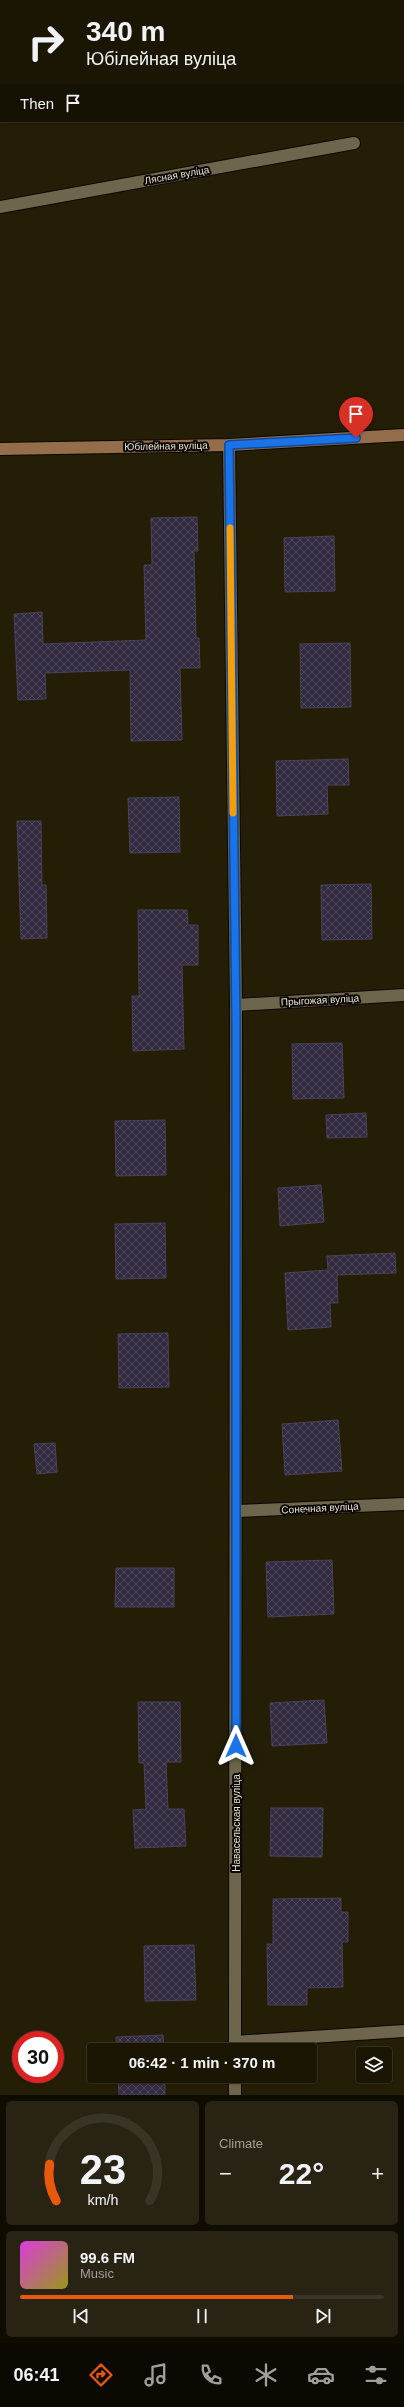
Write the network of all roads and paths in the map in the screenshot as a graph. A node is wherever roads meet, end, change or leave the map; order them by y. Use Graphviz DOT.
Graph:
graph roads {
  1 [pos="354,143"];
  2 [pos="0,207"];
  3 [pos="404,436"];
  4 [pos="229,445"];
  5 [pos="0,449"];
  6 [pos="404,995"];
  7 [pos="236,1005"];
  8 [pos="404,1504"];
  9 [pos="237,1511"];
  10 [pos="404,2031"];
  11 [pos="235,2043"];
  12 [pos="269,2043"];
  13 [pos="235,2083"];
  14 [pos="235,2095"];
  1 -- 2 [label="street, Лясная вуліца"];
  3 -- 4 [label="main road, Юбілейная вуліца"];
  4 -- 5 [label="main road, Юбілейная вуліца"];
  4 -- 7 [label="street, Навасельская вуліца"];
  6 -- 7 [label="street, Прыгожая вуліца"];
  7 -- 9 [label="street, Навасельская вуліца"];
  8 -- 9 [label="street, Сонечная вуліца"];
  9 -- 11 [label="street, Навасельская вуліца"];
  10 -- 12 [label="street"];
  13 -- 14 [label="street"];
}
